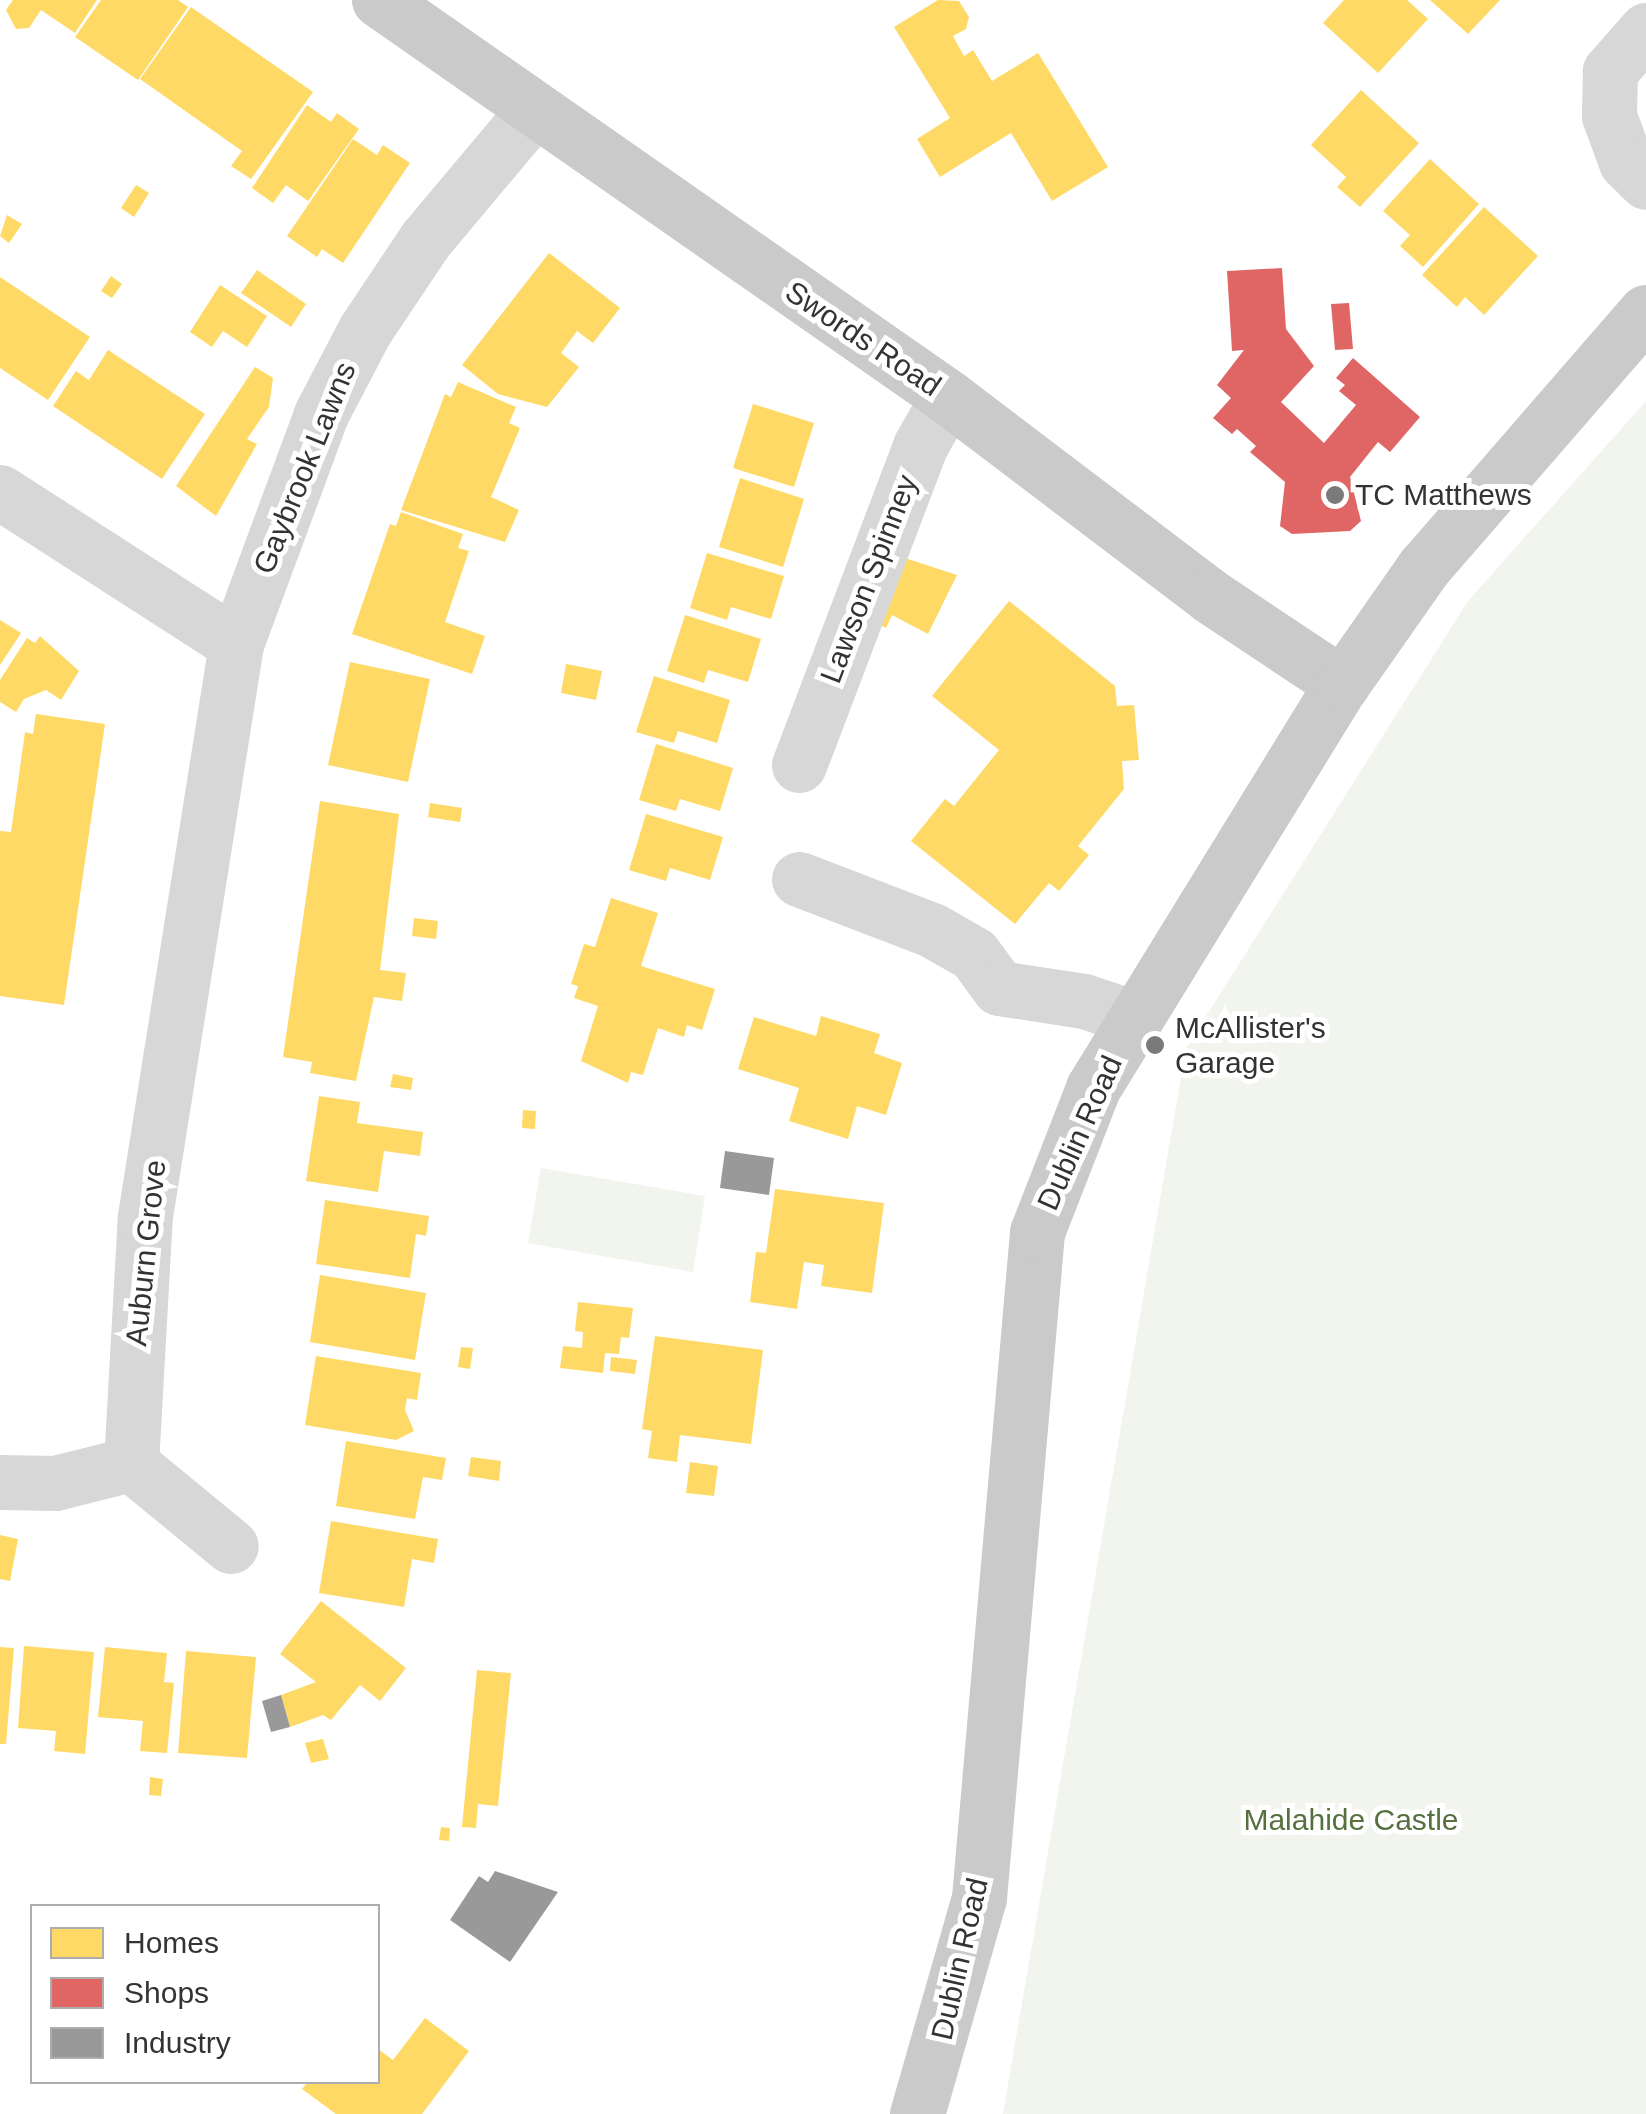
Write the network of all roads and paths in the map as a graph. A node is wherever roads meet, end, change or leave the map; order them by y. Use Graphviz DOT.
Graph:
graph roads {
  1 [pos="379,0"];
  2 [pos="1646,30"];
  3 [pos="534,110"];
  4 [pos="1646,182"];
  5 [pos="1646,312"];
  6 [pos="948,396"];
  7 [pos="0,492"];
  8 [pos="236,644"];
  9 [pos="1342,684"];
  10 [pos="799,766"];
  11 [pos="799,879"];
  12 [pos="1134,1018"];
  13 [pos="176,1044"];
  14 [pos="132,1464"];
  15 [pos="0,1482"];
  16 [pos="232,1546"];
  17 [pos="917,2114"];
  1 -- 3 [label="main road, Swords Road"];
  2 -- 4 [label="street"];
  3 -- 6 [label="main road, Swords Road"];
  3 -- 8 [label="street, Gaybrook Lawns"];
  5 -- 9 [label="main road, Dublin Road"];
  6 -- 9 [label="main road, Swords Road"];
  6 -- 10 [label="street, Lawson Spinney"];
  7 -- 8 [label="street"];
  8 -- 13 [label="street, Gaybrook Lawns"];
  9 -- 12 [label="main road, Dublin Road"];
  11 -- 12 [label="street"];
  12 -- 17 [label="main road, Dublin Road"];
  13 -- 14 [label="street, Auburn Grove"];
  14 -- 15 [label="street"];
  14 -- 16 [label="street"];
}
